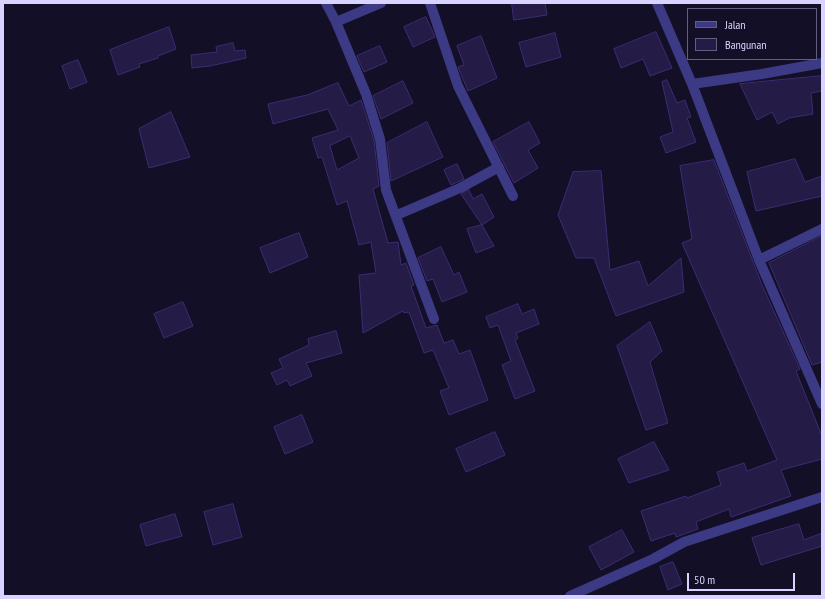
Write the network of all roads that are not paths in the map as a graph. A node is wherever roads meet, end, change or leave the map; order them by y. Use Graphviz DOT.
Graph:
graph roads {
  1 [pos="326,3"];
  2 [pos="381,3"];
  3 [pos="430,3"];
  4 [pos="657,3"];
  5 [pos="336,22"];
  6 [pos="822,63"];
  7 [pos="692,84"];
  8 [pos="499,167"];
  9 [pos="513,196"];
  10 [pos="397,215"];
  11 [pos="822,229"];
  12 [pos="759,260"];
  13 [pos="434,319"];
  14 [pos="822,404"];
  15 [pos="822,497"];
  16 [pos="570,596"];
  1 -- 5 [label="street"];
  2 -- 5 [label="street"];
  3 -- 8 [label="street"];
  4 -- 7 [label="street"];
  5 -- 10 [label="street"];
  6 -- 7 [label="street"];
  7 -- 12 [label="street"];
  8 -- 9 [label="street"];
  8 -- 10 [label="street"];
  10 -- 13 [label="street"];
  11 -- 12 [label="street"];
  12 -- 14 [label="street"];
  15 -- 16 [label="street"];
}
